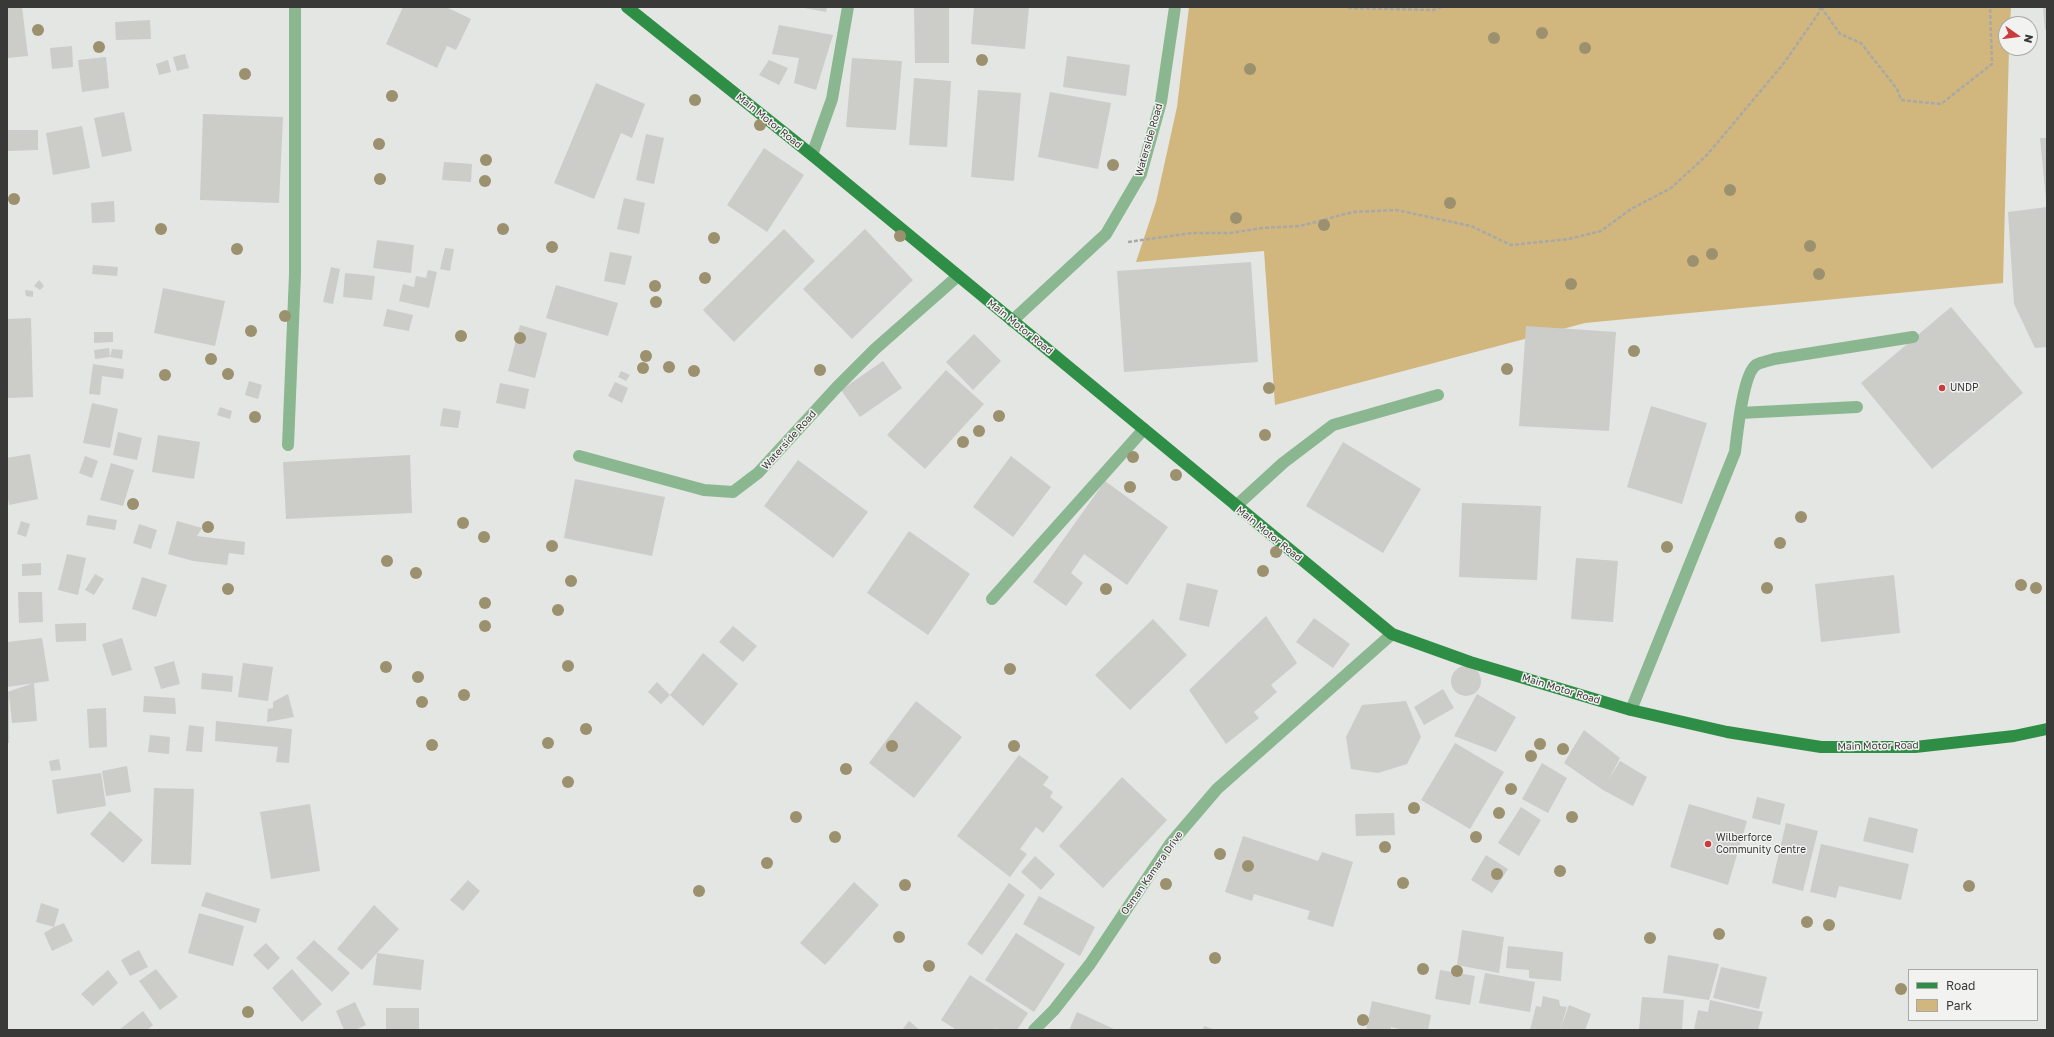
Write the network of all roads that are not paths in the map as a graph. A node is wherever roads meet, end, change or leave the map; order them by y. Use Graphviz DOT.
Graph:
graph roads {
  1 [pos="296,7"];
  2 [pos="627,7"];
  3 [pos="848,7"];
  4 [pos="1176,7"];
  5 [pos="812,155"];
  6 [pos="958,276"];
  7 [pos="1012,321"];
  8 [pos="1913,337"];
  9 [pos="1438,394"];
  10 [pos="1857,407"];
  11 [pos="1740,413"];
  12 [pos="1144,429"];
  13 [pos="288,445"];
  14 [pos="579,456"];
  15 [pos="1236,506"];
  16 [pos="992,599"];
  17 [pos="1392,634"];
  18 [pos="1631,710"];
  19 [pos="2047,729"];
  20 [pos="1034,1030"];
  1 -- 13 [label="street"];
  2 -- 5 [label="main road, Main Motor Road"];
  3 -- 5 [label="street"];
  4 -- 7 [label="street, Waterside Road"];
  5 -- 6 [label="main road, Main Motor Road"];
  6 -- 7 [label="main road, Main Motor Road"];
  6 -- 14 [label="street, Waterside Road"];
  7 -- 12 [label="main road, Main Motor Road"];
  8 -- 11 [label="street"];
  9 -- 15 [label="street"];
  10 -- 11 [label="street"];
  11 -- 18 [label="street"];
  12 -- 15 [label="main road, Main Motor Road"];
  12 -- 16 [label="street"];
  15 -- 17 [label="main road, Main Motor Road"];
  17 -- 18 [label="main road, Main Motor Road"];
  17 -- 20 [label="street, Osman Kamara Drive"];
  18 -- 19 [label="main road, Main Motor Road"];
}
